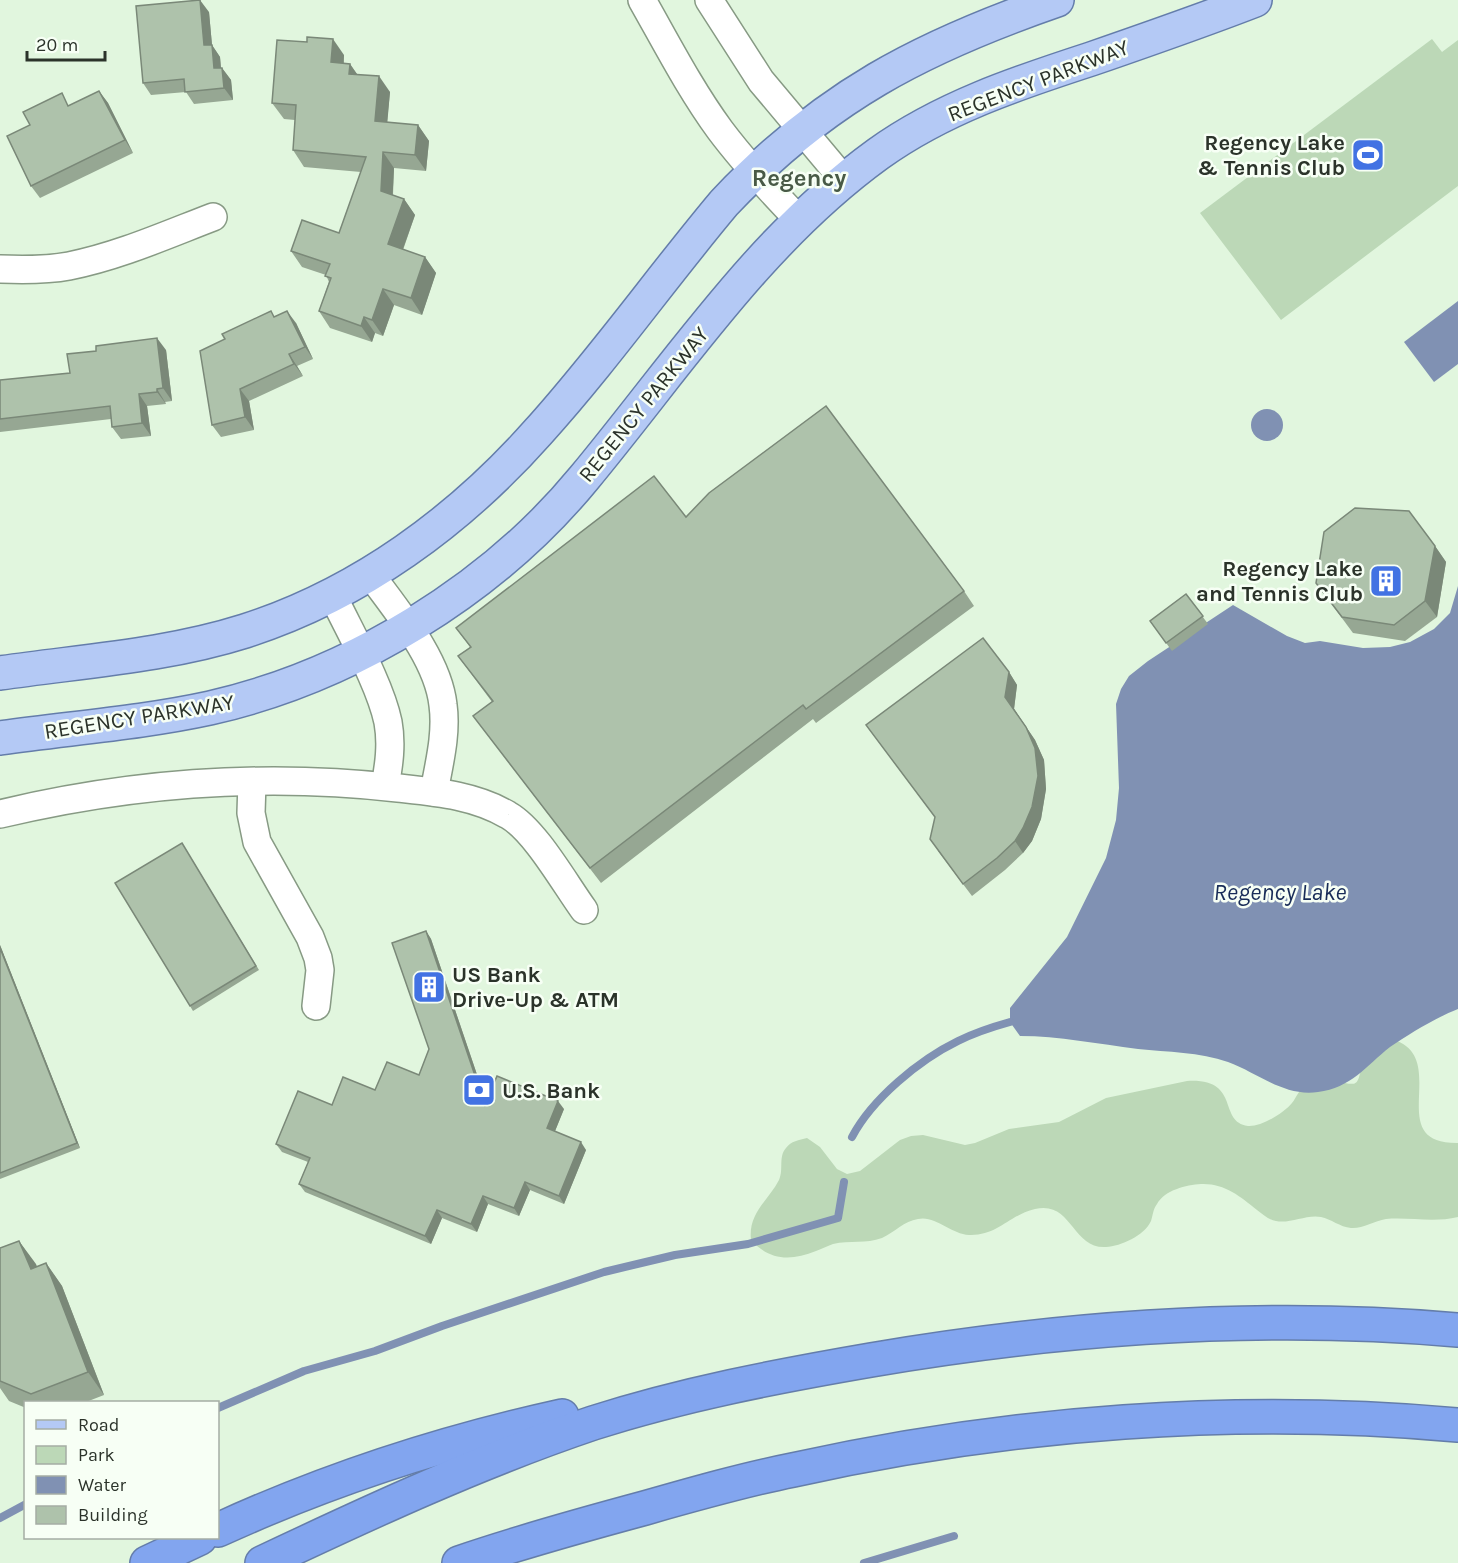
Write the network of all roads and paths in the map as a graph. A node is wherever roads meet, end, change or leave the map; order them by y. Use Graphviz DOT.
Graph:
graph roads {
  1 [pos="642,0"];
  2 [pos="709,0"];
  3 [pos="1058,0"];
  4 [pos="1255,0"];
  5 [pos="801,130"];
  6 [pos="753,172"];
  7 [pos="844,180"];
  8 [pos="213,217"];
  9 [pos="799,220"];
  10 [pos="0,269"];
  11 [pos="370,574"];
  12 [pos="333,596"];
  13 [pos="408,627"];
  14 [pos="360,653"];
  15 [pos="0,673"];
  16 [pos="0,738"];
  17 [pos="252,782"];
  18 [pos="385,786"];
  19 [pos="434,792"];
  20 [pos="0,814"];
  21 [pos="584,910"];
  22 [pos="316,1006"];
  23 [pos="1458,1330"];
  24 [pos="688,1396"];
  25 [pos="1458,1425"];
  26 [pos="716,1488"];
  27 [pos="219,1530"];
  28 [pos="198,1539"];
  29 [pos="147,1563"];
  30 [pos="262,1563"];
  31 [pos="459,1563"];
  32 [pos="527,1563"];
  1 -- 6 [label="street"];
  2 -- 5 [label="street"];
  3 -- 5 [label="main road"];
  4 -- 7 [label="main road, REGENCY PARKWAY"];
  5 -- 6 [label="main road"];
  5 -- 7 [label="street"];
  6 -- 9 [label="street"];
  6 -- 11 [label="main road"];
  7 -- 9 [label="main road, REGENCY PARKWAY"];
  8 -- 10 [label="street"];
  9 -- 13 [label="main road, REGENCY PARKWAY"];
  11 -- 12 [label="main road"];
  11 -- 13 [label="street"];
  12 -- 14 [label="street"];
  12 -- 15 [label="main road"];
  13 -- 14 [label="main road, REGENCY PARKWAY"];
  13 -- 19 [label="street"];
  14 -- 16 [label="main road, REGENCY PARKWAY"];
  14 -- 18 [label="street"];
  17 -- 18 [label="street"];
  17 -- 20 [label="street"];
  17 -- 22 [label="street"];
  18 -- 19 [label="street"];
  19 -- 21 [label="street"];
  23 -- 24 [label="highway"];
  24 -- 27 [label="highway"];
  24 -- 30 [label="highway"];
  25 -- 26 [label="highway"];
  26 -- 31 [label="highway"];
  26 -- 32 [label="highway"];
  28 -- 29 [label="highway"];
}
